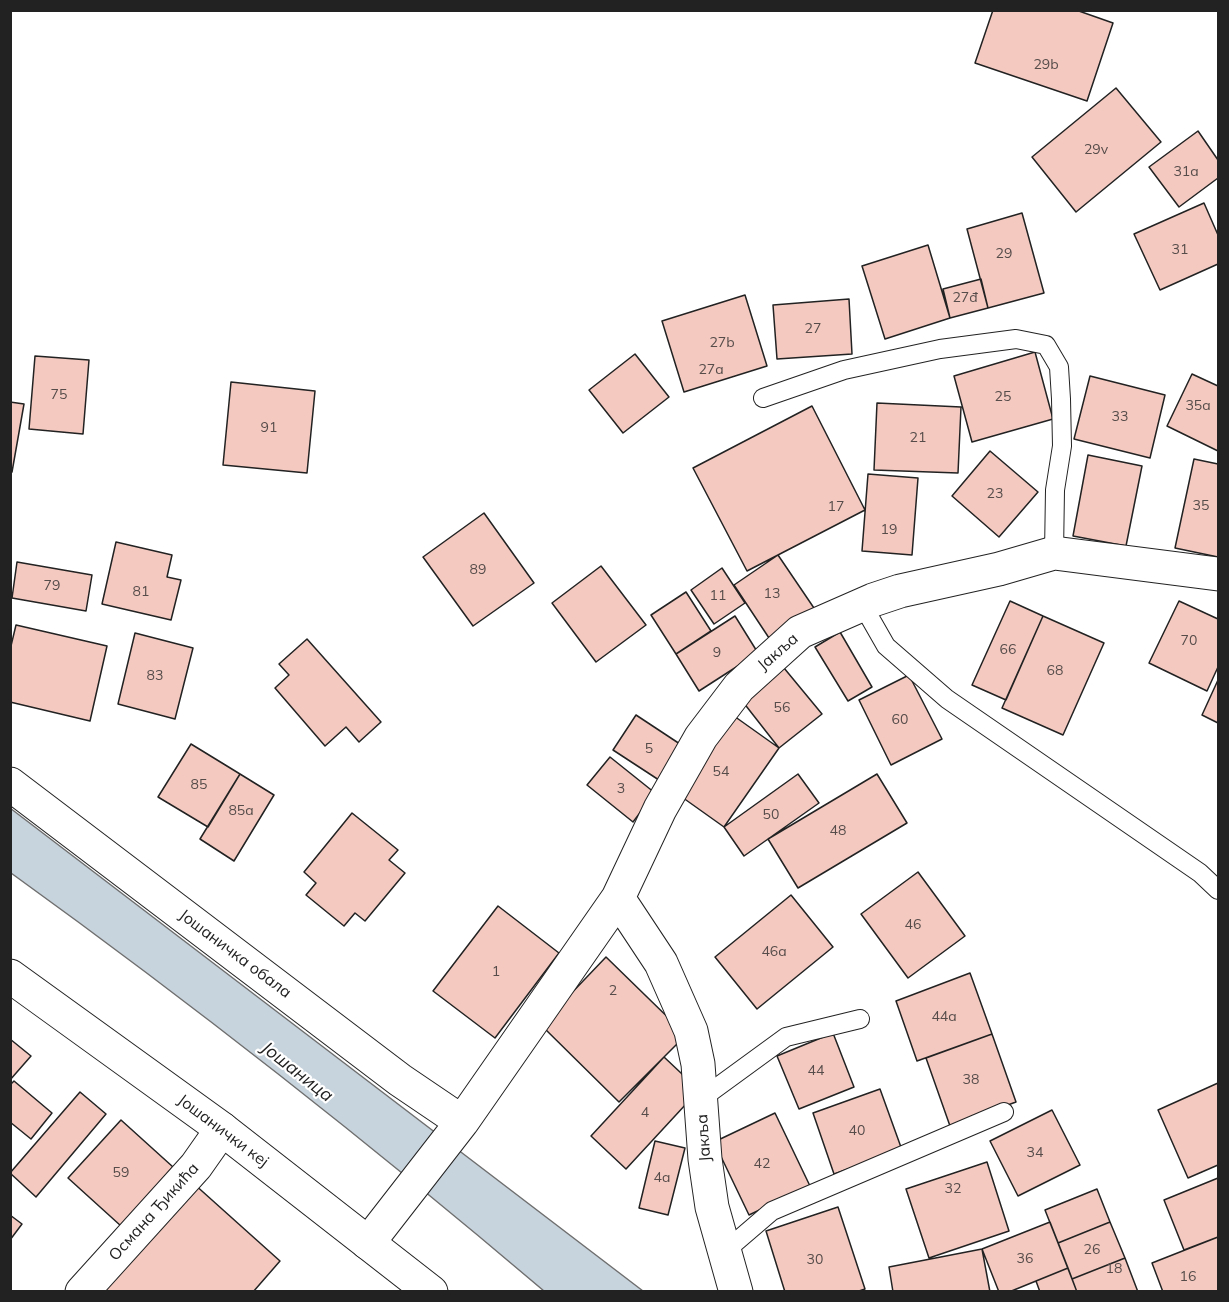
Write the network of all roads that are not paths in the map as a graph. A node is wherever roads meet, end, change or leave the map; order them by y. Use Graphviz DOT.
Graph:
graph roads {
  1 [pos="763,398"];
  2 [pos="1054,553"];
  3 [pos="1218,574"];
  4 [pos="862,604"];
  5 [pos="10,784"];
  6 [pos="1218,890"];
  7 [pos="618,898"];
  8 [pos="10,975"];
  9 [pos="860,1019"];
  10 [pos="701,1099"];
  11 [pos="1004,1112"];
  12 [pos="457,1127"];
  13 [pos="222,1129"];
  14 [pos="368,1243"];
  15 [pos="723,1252"];
  16 [pos="418,1288"];
  17 [pos="82,1292"];
  18 [pos="736,1292"];
  1 -- 2 [label="lane"];
  2 -- 3 [label="street, Јакља"];
  2 -- 4 [label="street, Јакља"];
  4 -- 6 [label="lane"];
  4 -- 7 [label="street, Јакља"];
  5 -- 12 [label="street, Јошаничка обала"];
  7 -- 10 [label="street, Јакља"];
  7 -- 12 [label="street, Јакља"];
  8 -- 13 [label="street, Јошанички кеј"];
  9 -- 10 [label="lane"];
  10 -- 15 [label="street, Јакља"];
  11 -- 15 [label="lane"];
  12 -- 14 [label="street, Јакља"];
  13 -- 14 [label="street, Јошанички кеј"];
  13 -- 17 [label="street, Османа Ђикића"];
  14 -- 16 [label="street, Јошанички кеј"];
  15 -- 18 [label="street, Јакља"];
}
